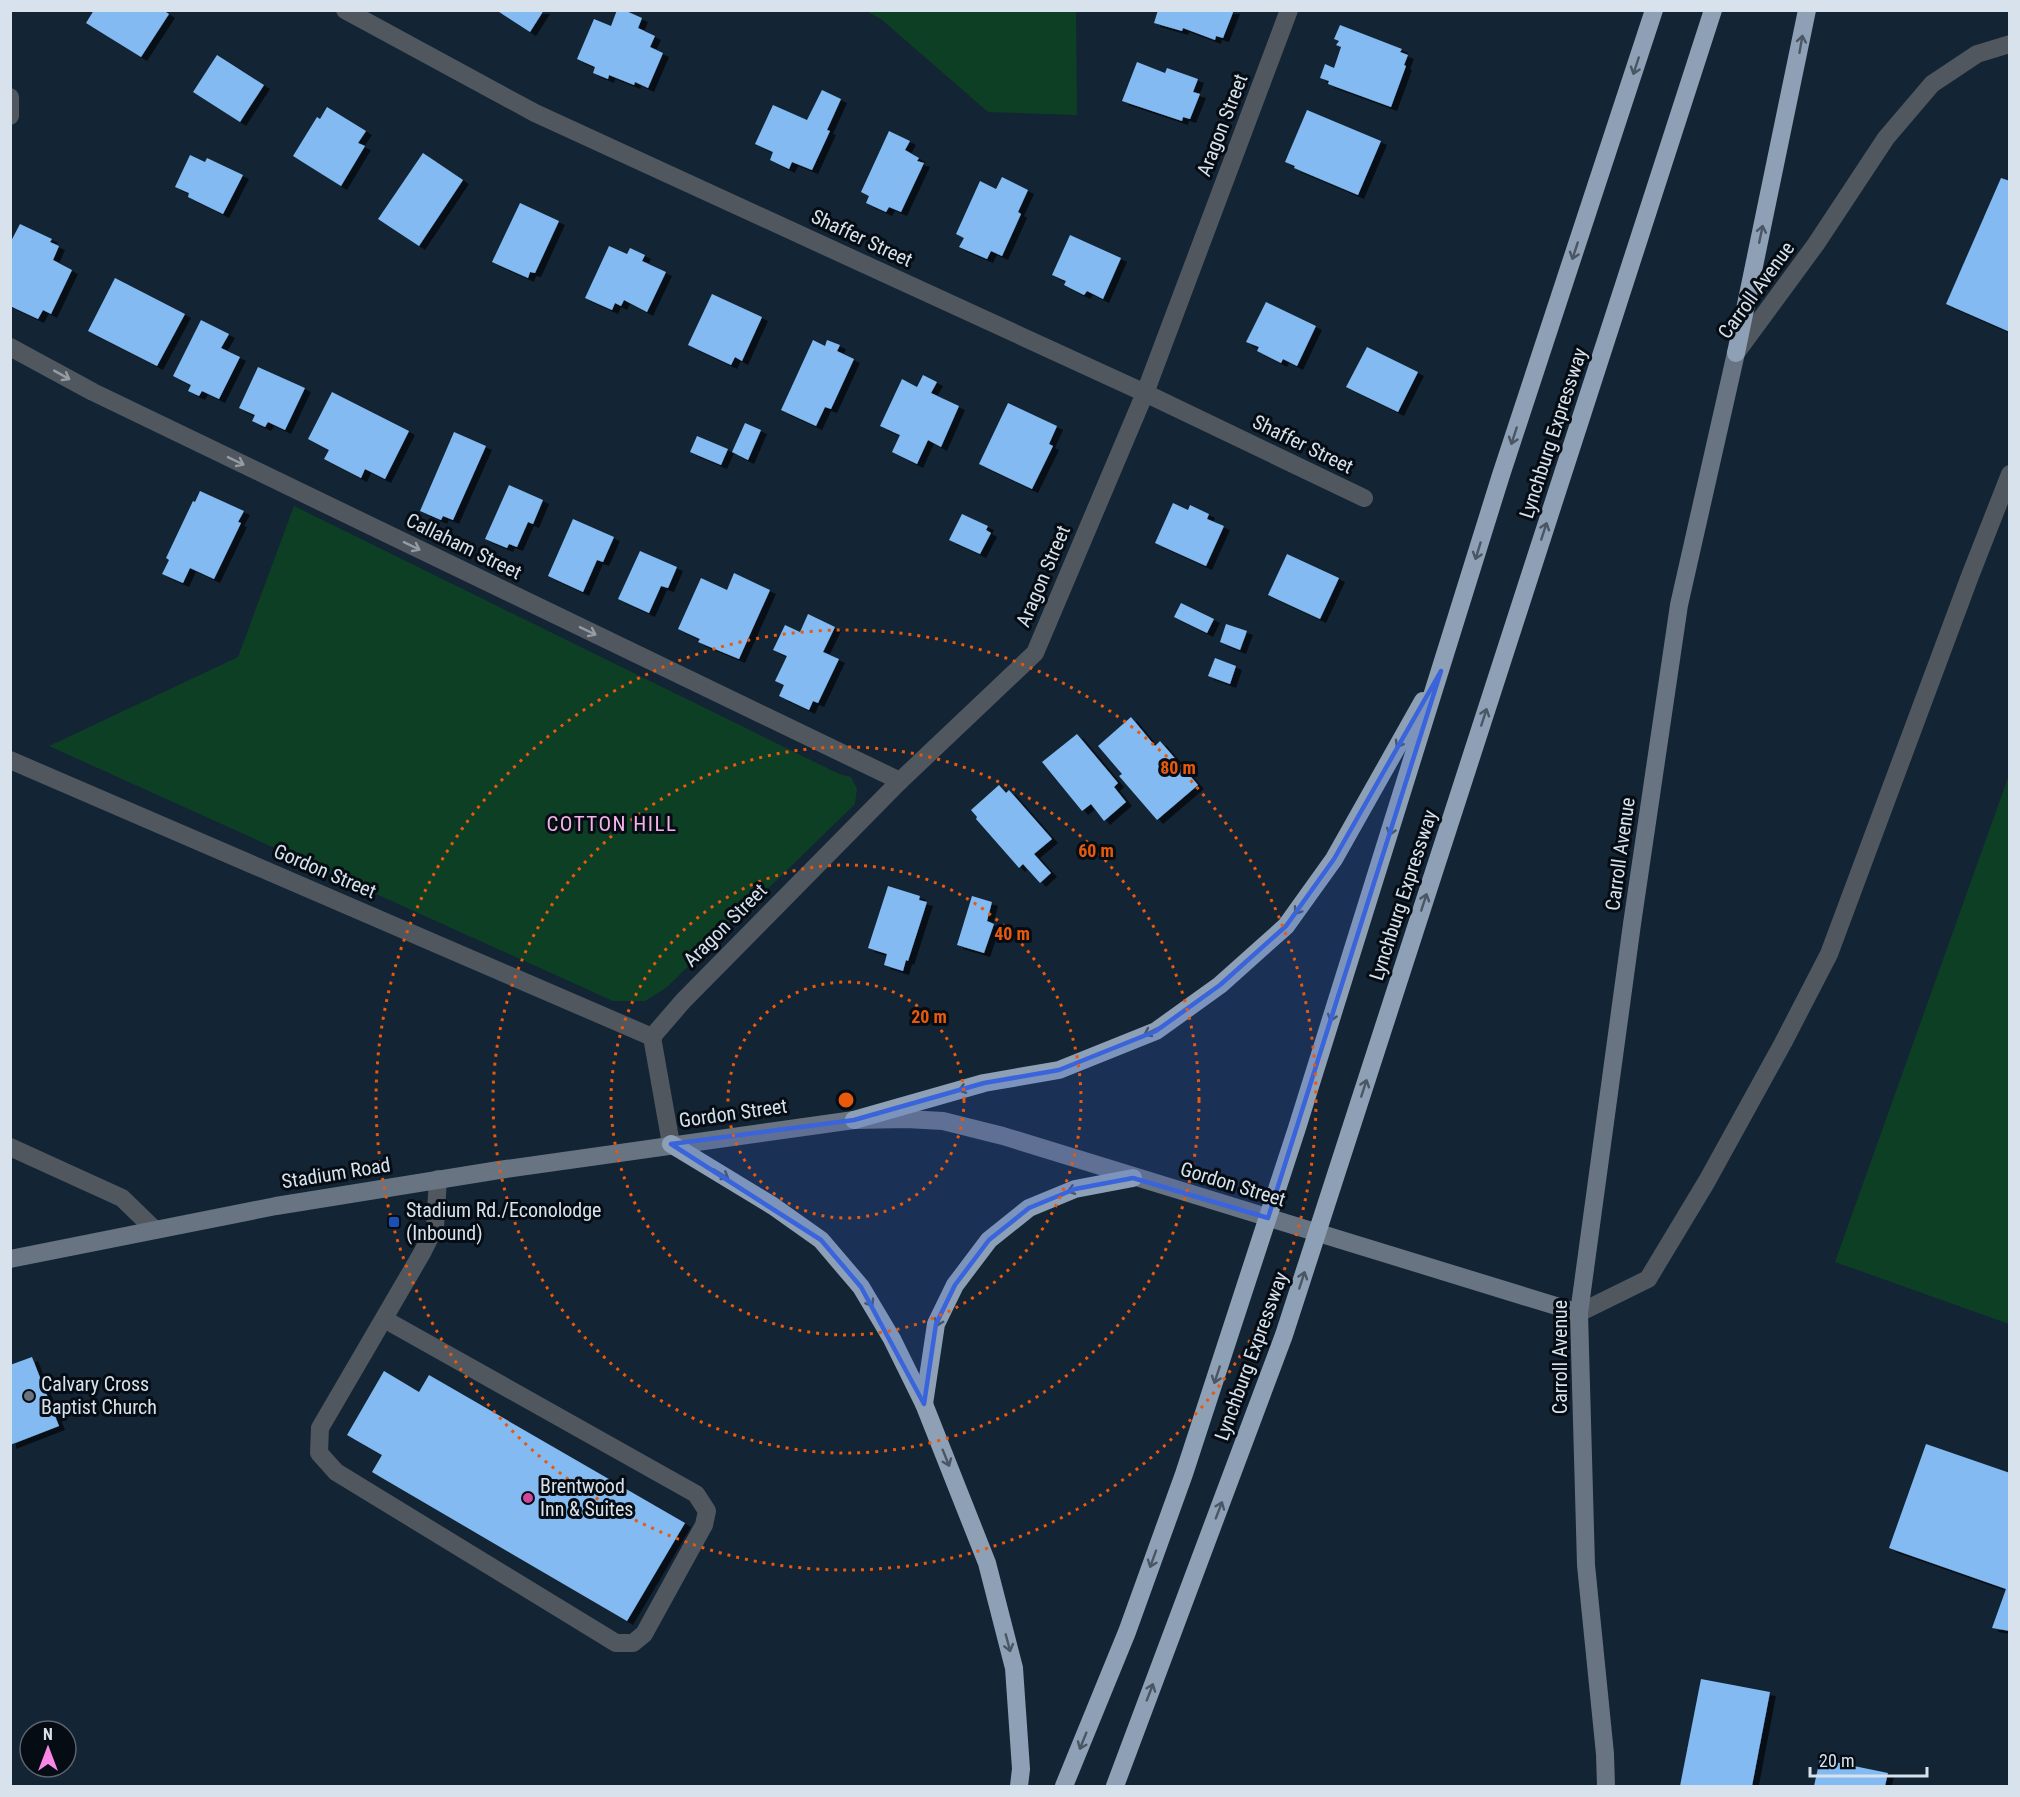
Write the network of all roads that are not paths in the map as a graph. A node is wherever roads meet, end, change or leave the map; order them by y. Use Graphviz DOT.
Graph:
graph roads {
  1 [pos="345,10"];
  2 [pos="1289,10"];
  3 [pos="1654,10"];
  4 [pos="1713,10"];
  5 [pos="1807,10"];
  6 [pos="2010,44"];
  7 [pos="10,97"];
  8 [pos="10,116"];
  9 [pos="10,347"];
  10 [pos="1736,353"];
  11 [pos="1145,393"];
  12 [pos="2010,474"];
  13 [pos="1364,498"];
  14 [pos="1441,671"];
  15 [pos="10,760"];
  16 [pos="900,781"];
  17 [pos="652,1036"];
  18 [pos="854,1120"];
  19 [pos="671,1144"];
  20 [pos="10,1147"];
  21 [pos="1133,1178"];
  22 [pos="438,1179"];
  23 [pos="155,1230"];
  24 [pos="10,1259"];
  25 [pos="1579,1313"];
  26 [pos="384,1319"];
  27 [pos="924,1404"];
  28 [pos="1019,1786"];
  29 [pos="1064,1786"];
  30 [pos="1115,1786"];
  31 [pos="1606,1786"];
  1 -- 11 [label="street, Shaffer Street"];
  2 -- 11 [label="street, Aragon Street"];
  3 -- 14 [label="highway, Lynchburg Expressway, one-way"];
  30 -- 4 [label="highway, Lynchburg Expressway, one-way"];
  10 -- 5 [label="highway, one-way"];
  6 -- 10 [label="street, Carroll Avenue"];
  7 -- 8 [label="street"];
  9 -- 16 [label="street, Callaham Street, one-way"];
  10 -- 25 [label="street, Carroll Avenue"];
  11 -- 13 [label="street, Shaffer Street"];
  11 -- 16 [label="street, Aragon Street"];
  12 -- 25 [label="street"];
  14 -- 18 [label="highway, one-way"];
  14 -- 29 [label="highway, Lynchburg Expressway, one-way"];
  15 -- 17 [label="street, Gordon Street"];
  16 -- 17 [label="street, Aragon Street"];
  17 -- 19 [label="street, Gordon Street"];
  18 -- 19 [label="street, Gordon Street"];
  18 -- 21 [label="street, Gordon Street"];
  19 -- 22 [label="street, Stadium Road"];
  19 -- 27 [label="highway, one-way"];
  20 -- 23 [label="street"];
  21 -- 25 [label="street, Gordon Street"];
  21 -- 27 [label="highway, one-way"];
  22 -- 23 [label="street, Stadium Road"];
  22 -- 26 [label="street"];
  23 -- 24 [label="street, Stadium Road"];
  25 -- 31 [label="street, Carroll Avenue"];
  26 -- 26 [label="street"];
  27 -- 28 [label="highway, one-way"];
}
